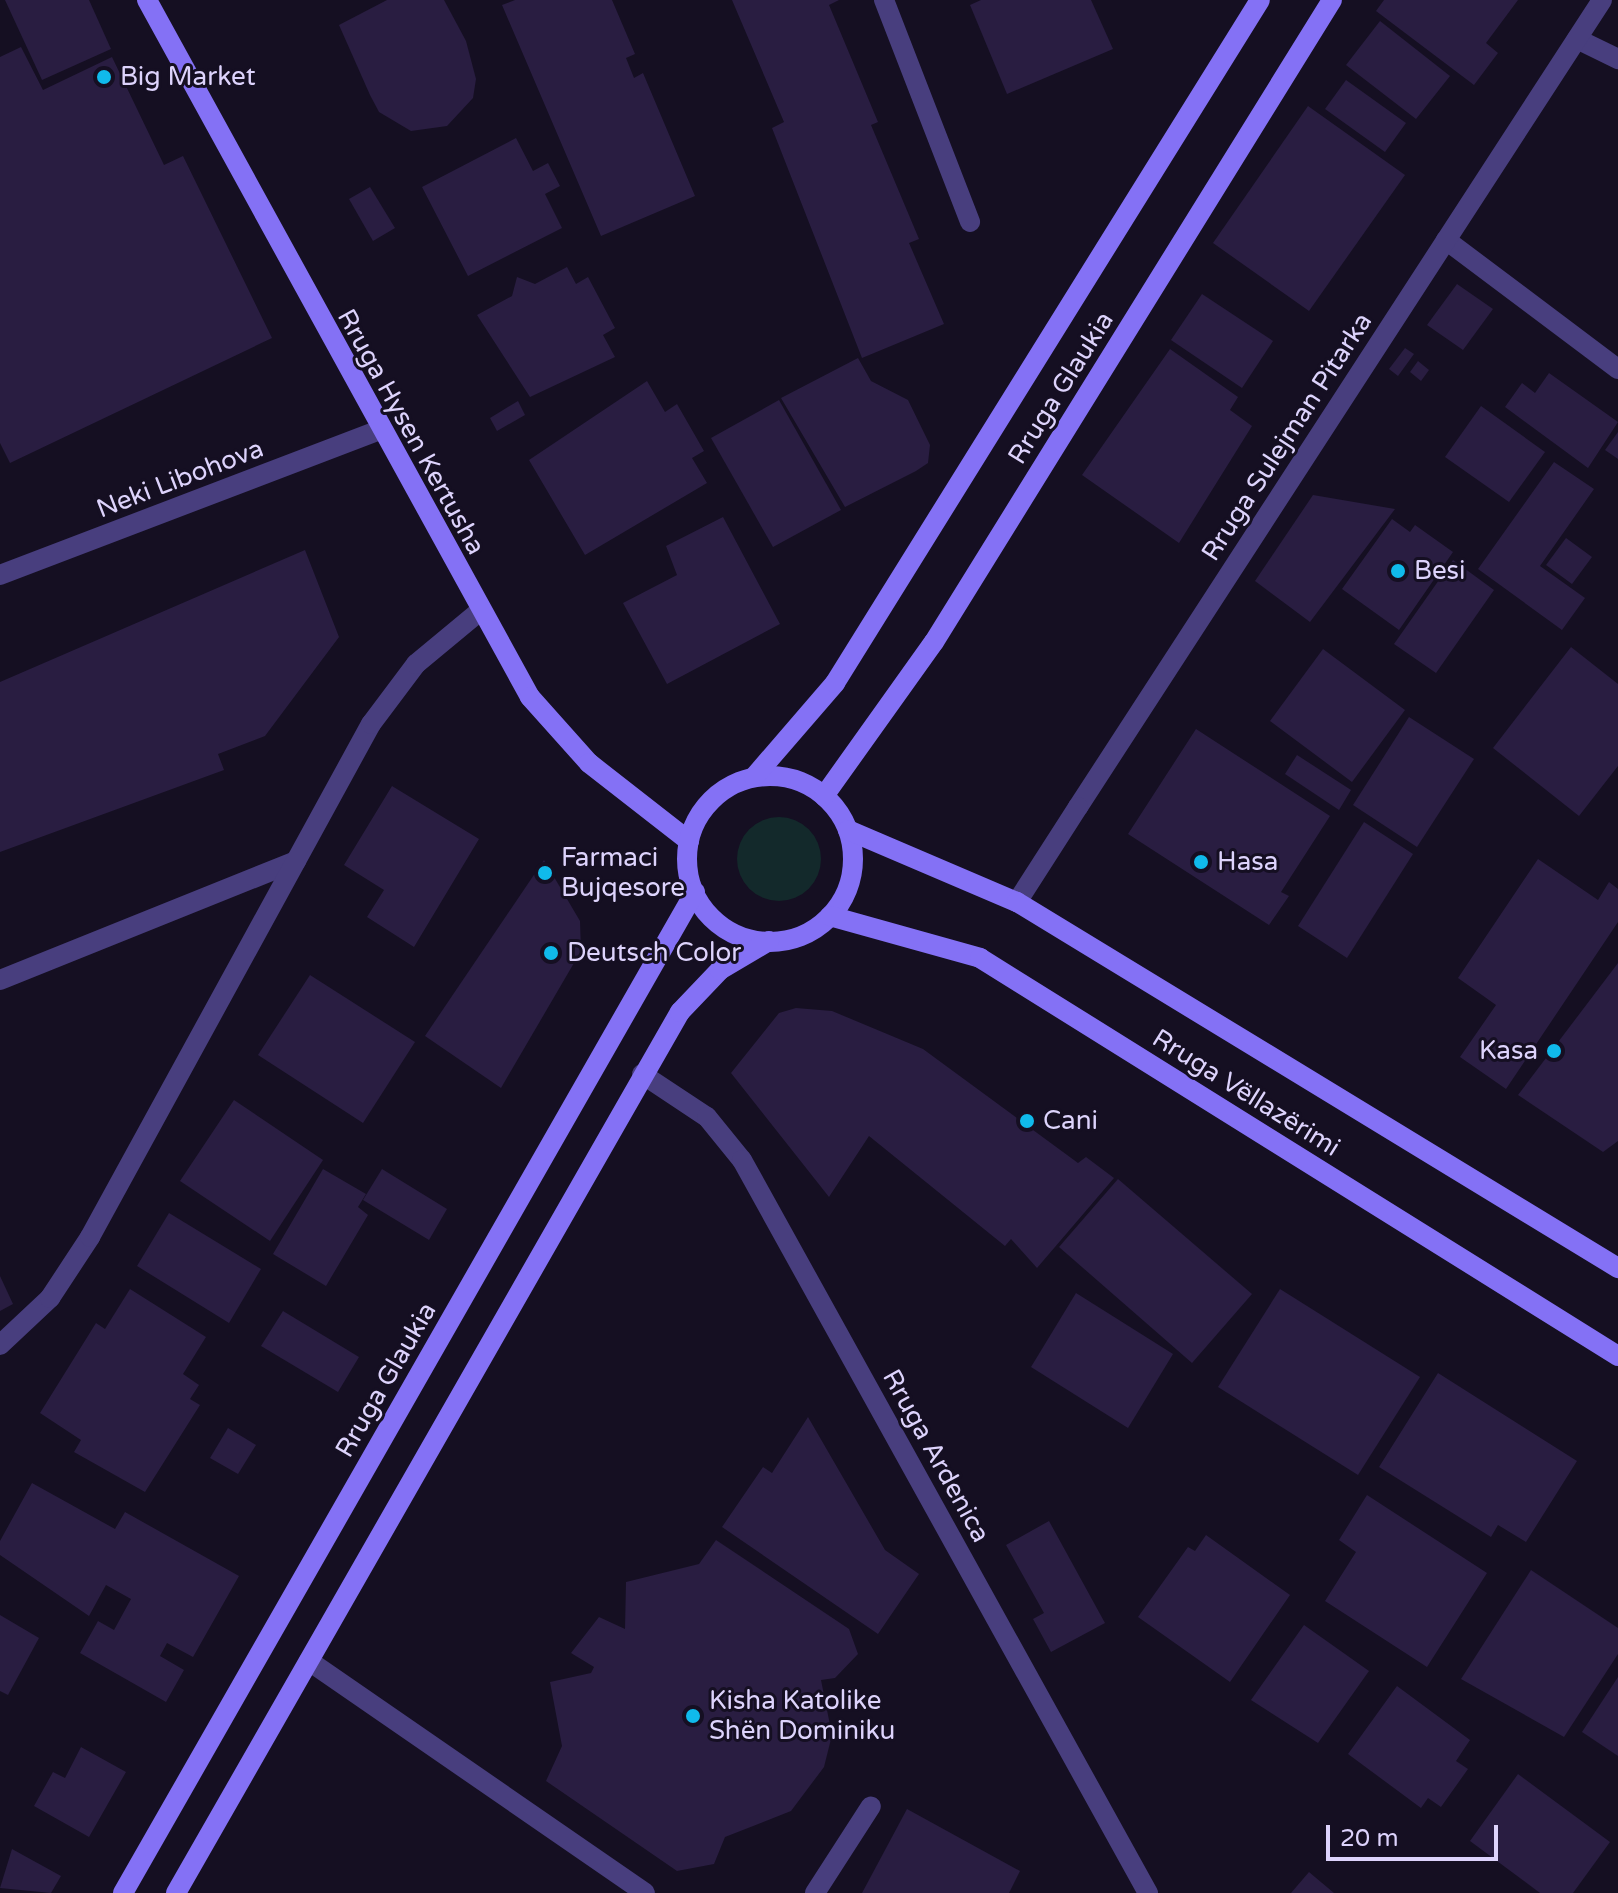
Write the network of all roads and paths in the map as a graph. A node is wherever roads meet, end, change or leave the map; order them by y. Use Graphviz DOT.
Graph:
graph roads {
  1 [pos="147,0"];
  2 [pos="884,0"];
  3 [pos="1260,0"];
  4 [pos="1332,0"];
  5 [pos="1602,0"];
  6 [pos="1577,39"];
  7 [pos="1618,59"];
  8 [pos="970,222"];
  9 [pos="1446,240"];
  10 [pos="1618,369"];
  11 [pos="378,431"];
  12 [pos="0,575"];
  13 [pos="481,610"];
  14 [pos="754,777"];
  15 [pos="824,796"];
  16 [pos="848,830"];
  17 [pos="689,841"];
  18 [pos="296,861"];
  19 [pos="695,892"];
  20 [pos="1017,902"];
  21 [pos="830,916"];
  22 [pos="769,941"];
  23 [pos="0,980"];
  24 [pos="642,1074"];
  25 [pos="1618,1268"];
  26 [pos="0,1345"];
  27 [pos="1618,1356"];
  28 [pos="309,1661"];
  29 [pos="871,1806"];
  30 [pos="123,1893"];
  31 [pos="176,1893"];
  32 [pos="645,1893"];
  33 [pos="815,1893"];
  34 [pos="1148,1893"];
  1 -- 11 [label="main road, Rruga Hysen Kertusha"];
  2 -- 8 [label="street"];
  3 -- 14 [label="main road, Rruga Glaukia"];
  4 -- 15 [label="main road, Rruga Glaukia"];
  5 -- 6 [label="street, Rruga Sulejman Pitarka"];
  6 -- 7 [label="street"];
  6 -- 9 [label="street, Rruga Sulejman Pitarka"];
  9 -- 10 [label="street"];
  9 -- 20 [label="street, Rruga Sulejman Pitarka"];
  11 -- 12 [label="street, Neki Libohova"];
  11 -- 13 [label="main road, Rruga Hysen Kertusha"];
  13 -- 17 [label="main road, Rruga Hysen Kertusha"];
  13 -- 18 [label="street"];
  14 -- 15 [label="main road"];
  14 -- 17 [label="main road"];
  15 -- 16 [label="main road"];
  16 -- 20 [label="main road, Rruga Vëllazërimi"];
  16 -- 21 [label="main road"];
  17 -- 19 [label="main road"];
  18 -- 23 [label="street"];
  18 -- 26 [label="street"];
  19 -- 22 [label="main road"];
  19 -- 30 [label="main road, Rruga Glaukia"];
  20 -- 25 [label="main road, Rruga Vëllazërimi"];
  21 -- 22 [label="main road"];
  21 -- 27 [label="main road, Rruga Vëllazërimi"];
  22 -- 24 [label="main road"];
  24 -- 28 [label="main road"];
  24 -- 34 [label="street, Rruga Ardenica"];
  28 -- 31 [label="main road"];
  28 -- 32 [label="street"];
  29 -- 33 [label="street"];
}
